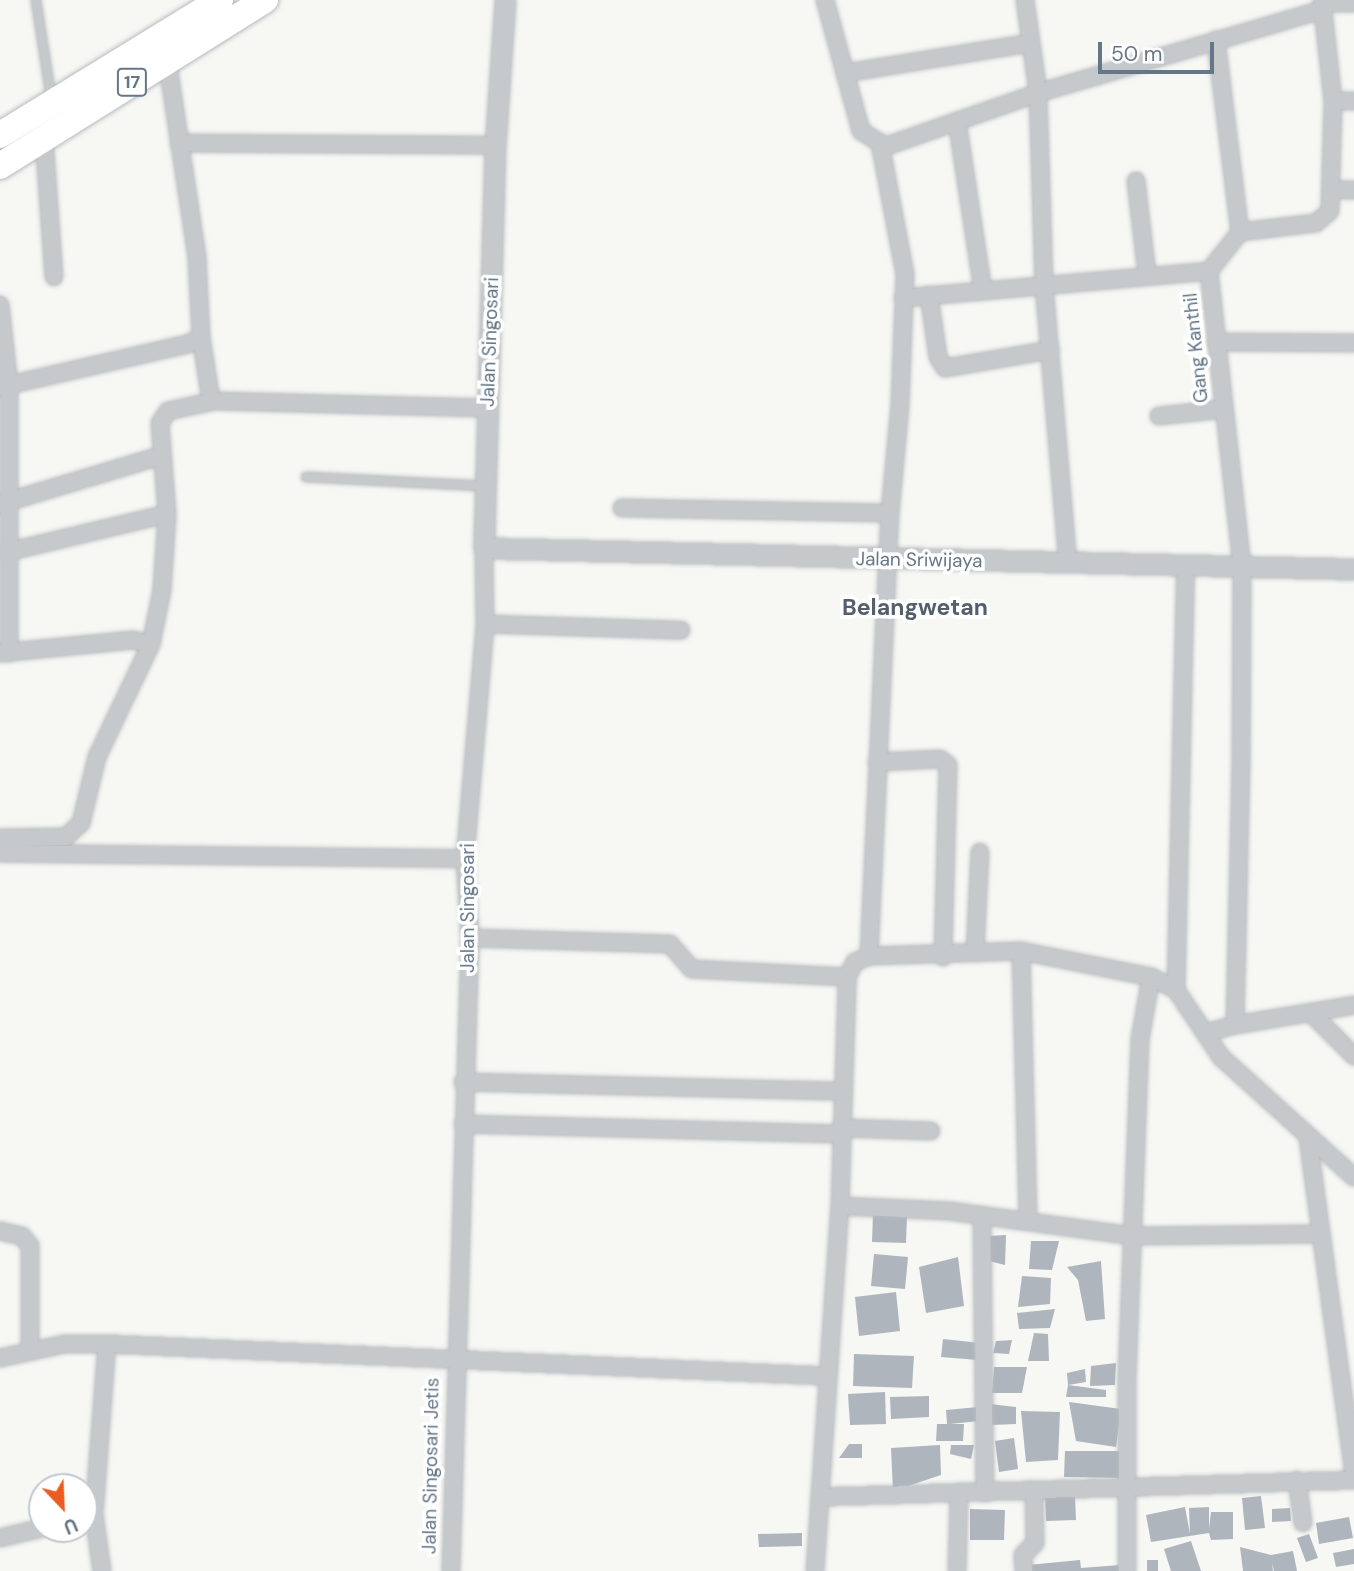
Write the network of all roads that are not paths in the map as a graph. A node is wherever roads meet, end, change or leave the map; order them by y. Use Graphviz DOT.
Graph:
graph roads {
  1 [pos="36,0"];
  2 [pos="220,0"];
  3 [pos="265,0"];
  4 [pos="505,0"];
  5 [pos="825,0"];
  6 [pos="1025,0"];
  7 [pos="1354,3"];
  8 [pos="1322,4"];
  9 [pos="1216,40"];
  10 [pos="1030,43"];
  11 [pos="167,59"];
  12 [pos="845,73"];
  13 [pos="1038,93"];
  14 [pos="1333,101"];
  15 [pos="1354,101"];
  16 [pos="52,103"];
  17 [pos="957,121"];
  18 [pos="0,135"];
  19 [pos="44,138"];
  20 [pos="179,143"];
  21 [pos="495,145"];
  22 [pos="883,145"];
  23 [pos="0,166"];
  24 [pos="1136,181"];
  25 [pos="1334,190"];
  26 [pos="1354,190"];
  27 [pos="1240,232"];
  28 [pos="1209,271"];
  29 [pos="1147,274"];
  30 [pos="54,277"];
  31 [pos="1044,285"];
  32 [pos="983,290"];
  33 [pos="929,295"];
  34 [pos="903,298"];
  35 [pos="0,305"];
  36 [pos="201,337"];
  37 [pos="1216,342"];
  38 [pos="1354,343"];
  39 [pos="1050,350"];
  40 [pos="4,386"];
  41 [pos="211,401"];
  42 [pos="487,408"];
  43 [pos="1224,409"];
  44 [pos="1159,416"];
  45 [pos="160,456"];
  46 [pos="306,477"];
  47 [pos="485,486"];
  48 [pos="3,503"];
  49 [pos="622,508"];
  50 [pos="890,513"];
  51 [pos="167,514"];
  52 [pos="484,548"];
  53 [pos="7,552"];
  54 [pos="890,561"];
  55 [pos="1068,563"];
  56 [pos="1186,565"];
  57 [pos="1242,566"];
  58 [pos="1354,569"];
  59 [pos="485,624"];
  60 [pos="681,629"];
  61 [pos="151,644"];
  62 [pos="5,653"];
  63 [pos="877,762"];
  64 [pos="0,838"];
  65 [pos="980,852"];
  66 [pos="0,853"];
  67 [pos="465,859"];
  68 [pos="470,939"];
  69 [pos="1021,951"];
  70 [pos="975,953"];
  71 [pos="869,956"];
  72 [pos="943,957"];
  73 [pos="847,977"];
  74 [pos="1151,977"];
  75 [pos="1176,990"];
  76 [pos="1354,1005"];
  77 [pos="1311,1013"];
  78 [pos="1235,1026"];
  79 [pos="1205,1033"];
  80 [pos="1354,1056"];
  81 [pos="463,1082"];
  82 [pos="842,1091"];
  83 [pos="463,1124"];
  84 [pos="841,1131"];
  85 [pos="931,1131"];
  86 [pos="1308,1138"];
  87 [pos="1352,1172"];
  88 [pos="839,1206"];
  89 [pos="982,1215"];
  90 [pos="1028,1221"];
  91 [pos="0,1231"];
  92 [pos="1317,1234"];
  93 [pos="1134,1236"];
  94 [pos="107,1344"];
  95 [pos="30,1350"];
  96 [pos="0,1359"];
  97 [pos="454,1361"];
  98 [pos="825,1376"];
  99 [pos="94,1473"];
  100 [pos="1354,1477"];
  101 [pos="1297,1480"];
  102 [pos="1125,1490"];
  103 [pos="959,1492"];
  104 [pos="1034,1492"];
  105 [pos="985,1493"];
  106 [pos="820,1497"];
  107 [pos="1303,1523"];
  108 [pos="28,1531"];
  109 [pos="0,1538"];
  110 [pos="95,1543"];
  111 [pos="102,1571"];
  112 [pos="451,1571"];
  113 [pos="815,1571"];
  114 [pos="957,1571"];
  115 [pos="1024,1571"];
  116 [pos="1127,1571"];
  1 -- 16 [label="lane"];
  2 -- 16 [label="highway, 17"];
  3 -- 11 [label="highway, 17"];
  4 -- 21 [label="street, Jalan Singosari"];
  5 -- 12 [label="street"];
  6 -- 10 [label="street"];
  7 -- 8 [label="street"];
  8 -- 9 [label="street"];
  8 -- 14 [label="street"];
  9 -- 13 [label="street"];
  9 -- 27 [label="street"];
  10 -- 12 [label="street"];
  10 -- 13 [label="street"];
  11 -- 19 [label="highway, 17"];
  11 -- 20 [label="street"];
  12 -- 22 [label="street"];
  13 -- 17 [label="street"];
  13 -- 31 [label="street"];
  14 -- 15 [label="street"];
  14 -- 25 [label="street"];
  16 -- 18 [label="highway, 17"];
  17 -- 22 [label="street"];
  17 -- 32 [label="street"];
  19 -- 23 [label="highway, 17"];
  19 -- 30 [label="street"];
  20 -- 21 [label="street"];
  20 -- 36 [label="street"];
  21 -- 42 [label="street, Jalan Singosari"];
  22 -- 34 [label="street"];
  24 -- 29 [label="street"];
  25 -- 26 [label="street"];
  25 -- 27 [label="street"];
  27 -- 28 [label="street, Gang Kanthil"];
  28 -- 29 [label="street"];
  28 -- 37 [label="street, Gang Kanthil"];
  29 -- 31 [label="street"];
  31 -- 32 [label="street"];
  31 -- 39 [label="street"];
  32 -- 33 [label="street"];
  33 -- 34 [label="street"];
  33 -- 39 [label="street"];
  34 -- 50 [label="street"];
  35 -- 40 [label="street"];
  36 -- 40 [label="street"];
  36 -- 41 [label="street"];
  37 -- 38 [label="street"];
  37 -- 43 [label="street, Gang Kanthil"];
  39 -- 55 [label="street"];
  40 -- 48 [label="street"];
  41 -- 42 [label="street"];
  41 -- 45 [label="street"];
  42 -- 47 [label="street, Jalan Singosari"];
  43 -- 44 [label="street"];
  43 -- 57 [label="street, Gang Kanthil"];
  45 -- 48 [label="street"];
  45 -- 51 [label="street"];
  46 -- 47 [label="lane"];
  47 -- 52 [label="street, Jalan Singosari"];
  48 -- 53 [label="street"];
  49 -- 50 [label="street"];
  50 -- 54 [label="street"];
  51 -- 53 [label="street"];
  51 -- 61 [label="street"];
  52 -- 54 [label="street, Jalan Sriwijaya"];
  52 -- 59 [label="street, Jalan Singosari"];
  53 -- 62 [label="street"];
  54 -- 55 [label="street, Jalan Sriwijaya"];
  54 -- 63 [label="street"];
  55 -- 56 [label="street, Jalan Sriwijaya"];
  56 -- 57 [label="street, Jalan Sriwijaya"];
  56 -- 75 [label="street"];
  57 -- 58 [label="street, Jalan Sriwijaya"];
  57 -- 78 [label="street, Gang Kanthil"];
  59 -- 60 [label="street"];
  59 -- 67 [label="street, Jalan Singosari"];
  61 -- 62 [label="street"];
  61 -- 64 [label="street"];
  63 -- 71 [label="street"];
  63 -- 72 [label="street"];
  65 -- 70 [label="street"];
  66 -- 67 [label="street"];
  67 -- 68 [label="street, Jalan Singosari"];
  68 -- 73 [label="street"];
  68 -- 81 [label="street, Jalan Singosari"];
  69 -- 70 [label="street"];
  69 -- 74 [label="street"];
  69 -- 90 [label="street"];
  70 -- 72 [label="street"];
  71 -- 72 [label="street"];
  71 -- 73 [label="street"];
  73 -- 82 [label="street"];
  74 -- 75 [label="street"];
  74 -- 93 [label="street"];
  75 -- 79 [label="street"];
  76 -- 77 [label="street"];
  77 -- 78 [label="street"];
  77 -- 80 [label="street"];
  78 -- 79 [label="street"];
  79 -- 86 [label="street"];
  81 -- 82 [label="street"];
  81 -- 83 [label="street, Jalan Singosari"];
  82 -- 84 [label="street"];
  83 -- 84 [label="street"];
  83 -- 97 [label="street, Jalan Singosari"];
  84 -- 85 [label="street"];
  84 -- 88 [label="street"];
  86 -- 87 [label="street"];
  86 -- 92 [label="street"];
  88 -- 89 [label="street"];
  88 -- 98 [label="street"];
  89 -- 90 [label="street"];
  89 -- 105 [label="street"];
  90 -- 93 [label="street"];
  91 -- 95 [label="street"];
  92 -- 93 [label="street"];
  92 -- 100 [label="street"];
  93 -- 102 [label="street"];
  94 -- 95 [label="street"];
  94 -- 97 [label="street"];
  94 -- 99 [label="street"];
  95 -- 96 [label="street"];
  97 -- 98 [label="street"];
  97 -- 112 [label="street, Jalan Singosari Jetis"];
  98 -- 106 [label="street"];
  100 -- 101 [label="street"];
  101 -- 102 [label="street"];
  101 -- 107 [label="street"];
  102 -- 104 [label="street"];
  102 -- 116 [label="street"];
  103 -- 105 [label="street"];
  103 -- 106 [label="street"];
  103 -- 114 [label="street"];
  104 -- 105 [label="street"];
  104 -- 115 [label="street"];
  106 -- 113 [label="street"];
  108 -- 109 [label="street"];
  110 -- 111 [label="street"];
}
